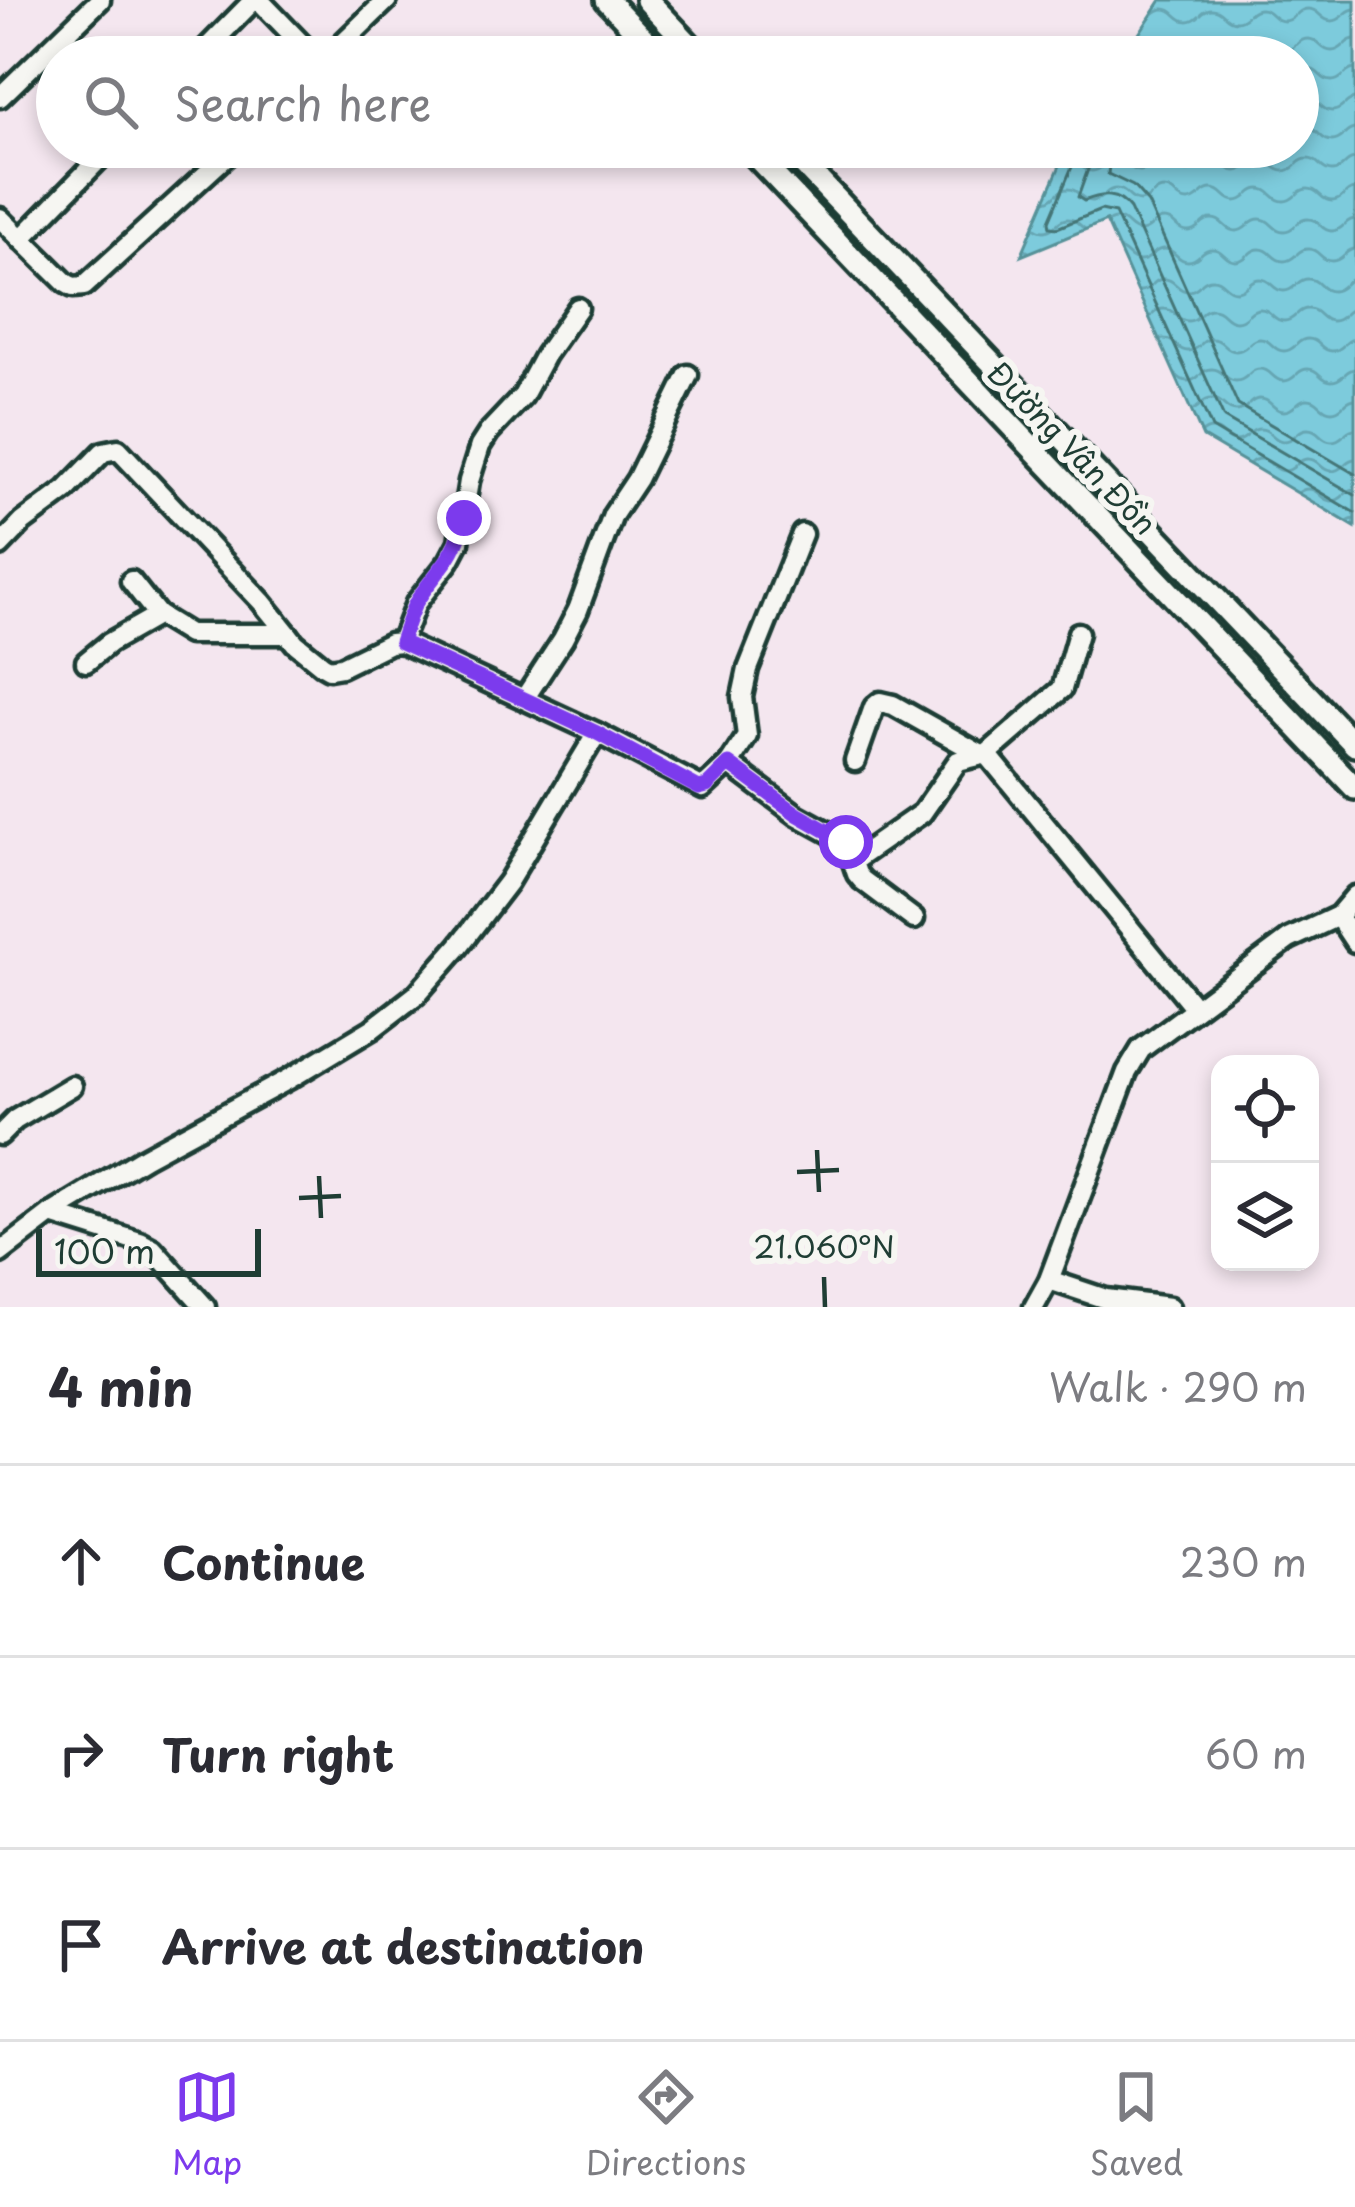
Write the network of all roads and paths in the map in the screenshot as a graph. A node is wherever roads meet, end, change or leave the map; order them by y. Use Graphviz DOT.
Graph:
graph roads {
  1 [pos="100,0"];
  2 [pos="256,0"];
  3 [pos="386,0"];
  4 [pos="607,0"];
  5 [pos="647,0"];
  6 [pos="63,36"];
  7 [pos="219,36"];
  8 [pos="293,36"];
  9 [pos="349,36"];
  10 [pos="641,36"];
  11 [pos="681,36"];
  12 [pos="36,62"];
  13 [pos="0,97"];
  14 [pos="90,168"];
  15 [pos="213,168"];
  16 [pos="766,168"];
  17 [pos="807,168"];
  18 [pos="0,218"];
  19 [pos="21,239"];
  20 [pos="578,308"];
  21 [pos="688,375"];
  22 [pos="1126,504"];
  23 [pos="1105,524"];
  24 [pos="802,534"];
  25 [pos="0,546"];
  26 [pos="131,581"];
  27 [pos="158,615"];
  28 [pos="1078,633"];
  29 [pos="288,634"];
  30 [pos="401,642"];
  31 [pos="86,662"];
  32 [pos="524,699"];
  33 [pos="597,733"];
  34 [pos="1355,745"];
  35 [pos="984,754"];
  36 [pos="855,760"];
  37 [pos="729,764"];
  38 [pos="1355,788"];
  39 [pos="854,861"];
  40 [pos="1355,896"];
  41 [pos="1338,916"];
  42 [pos="914,919"];
  43 [pos="1355,942"];
  44 [pos="1196,1008"];
  45 [pos="72,1086"];
  46 [pos="0,1136"];
  47 [pos="51,1214"];
  48 [pos="0,1253"];
  49 [pos="1048,1280"];
  50 [pos="206,1307"];
  51 [pos="1034,1307"];
  52 [pos="1169,1307"];
  1 -- 6 [label="street"];
  2 -- 7 [label="street"];
  2 -- 8 [label="street"];
  3 -- 9 [label="street"];
  4 -- 10 [label="main road"];
  5 -- 11 [label="main road"];
  12 -- 13 [label="street"];
  14 -- 19 [label="street"];
  15 -- 19 [label="street"];
  16 -- 23 [label="main road, Đường Vân Đồn"];
  17 -- 22 [label="main road, Đường Vân Đồn"];
  18 -- 19 [label="street"];
  20 -- 30 [label="street"];
  21 -- 32 [label="street"];
  22 -- 23 [label="main road"];
  22 -- 34 [label="main road, Đường Vân Đồn"];
  23 -- 38 [label="main road, Đường Vân Đồn"];
  24 -- 37 [label="street"];
  25 -- 29 [label="street"];
  26 -- 27 [label="street"];
  27 -- 29 [label="street"];
  27 -- 31 [label="street"];
  28 -- 35 [label="street"];
  29 -- 30 [label="street"];
  30 -- 32 [label="street"];
  32 -- 33 [label="street"];
  33 -- 37 [label="street"];
  33 -- 47 [label="street"];
  35 -- 36 [label="street"];
  35 -- 39 [label="street"];
  35 -- 44 [label="street"];
  37 -- 39 [label="street"];
  39 -- 42 [label="street"];
  40 -- 41 [label="street"];
  41 -- 43 [label="street"];
  41 -- 44 [label="street"];
  44 -- 49 [label="street"];
  45 -- 46 [label="street"];
  47 -- 48 [label="street"];
  47 -- 50 [label="street"];
  49 -- 51 [label="street"];
  49 -- 52 [label="street"];
}
